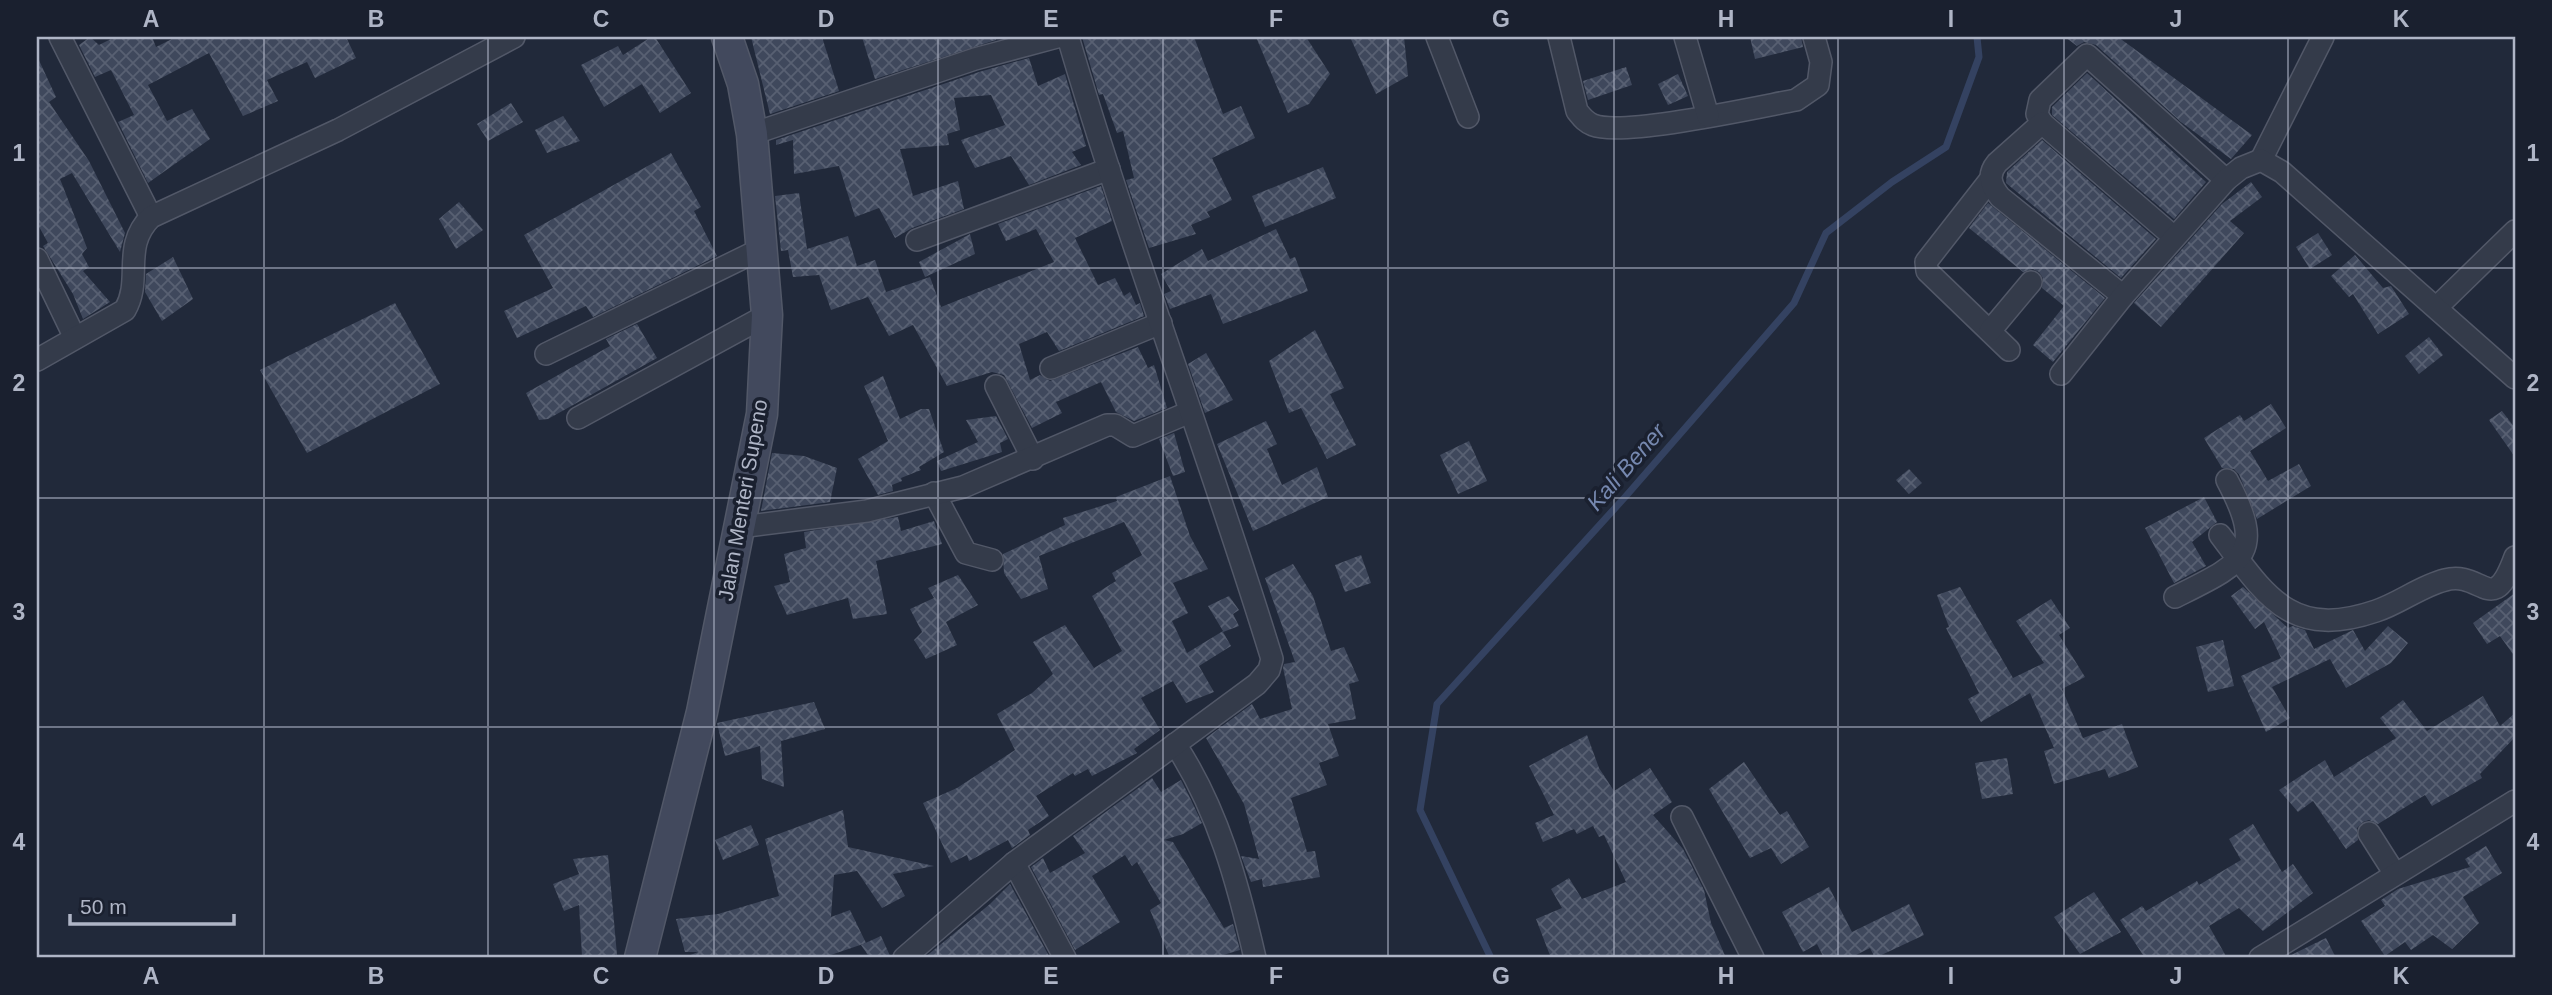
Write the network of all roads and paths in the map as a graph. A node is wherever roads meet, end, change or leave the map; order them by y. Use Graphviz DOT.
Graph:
graph roads {
  1 [pos="60,37"];
  2 [pos="514,37"];
  3 [pos="727,37"];
  4 [pos="1057,37"];
  5 [pos="1068,37"];
  6 [pos="1437,37"];
  7 [pos="1559,37"];
  8 [pos="1685,37"];
  9 [pos="1814,37"];
  10 [pos="2323,37"];
  11 [pos="1708,116"];
  12 [pos="1468,117"];
  13 [pos="2042,123"];
  14 [pos="752,134"];
  15 [pos="2261,160"];
  16 [pos="1109,169"];
  17 [pos="1990,180"];
  18 [pos="2226,180"];
  19 [pos="151,217"];
  20 [pos="2515,231"];
  21 [pos="2174,237"];
  22 [pos="917,240"];
  23 [pos="761,249"];
  24 [pos="37,259"];
  25 [pos="2031,282"];
  26 [pos="2123,296"];
  27 [pos="2437,307"];
  28 [pos="766,315"];
  29 [pos="1161,323"];
  30 [pos="1990,331"];
  31 [pos="75,338"];
  32 [pos="2009,350"];
  33 [pos="546,354"];
  34 [pos="37,360"];
  35 [pos="1051,368"];
  36 [pos="2061,374"];
  37 [pos="2515,378"];
  38 [pos="996,386"];
  39 [pos="1190,412"];
  40 [pos="578,418"];
  41 [pos="1032,459"];
  42 [pos="2227,480"];
  43 [pos="934,493"];
  44 [pos="740,527"];
  45 [pos="2220,535"];
  46 [pos="2515,557"];
  47 [pos="2238,559"];
  48 [pos="992,560"];
  49 [pos="2175,597"];
  50 [pos="1175,744"];
  51 [pos="2515,801"];
  52 [pos="1682,817"];
  53 [pos="2369,833"];
  54 [pos="1014,863"];
  55 [pos="2395,874"];
  56 [pos="640,958"];
  57 [pos="904,958"];
  58 [pos="1065,958"];
  59 [pos="1255,958"];
  60 [pos="1753,958"];
  61 [pos="2260,958"];
  1 -- 19 [label="street"];
  2 -- 19 [label="street"];
  3 -- 14 [label="main road, Jalan Menteri Supeno"];
  4 -- 14 [label="street"];
  5 -- 16 [label="street"];
  6 -- 12 [label="street"];
  7 -- 11 [label="street"];
  8 -- 11 [label="street"];
  9 -- 11 [label="street"];
  10 -- 15 [label="street"];
  13 -- 17 [label="street"];
  13 -- 18 [label="street"];
  13 -- 21 [label="street"];
  14 -- 23 [label="main road, Jalan Menteri Supeno"];
  15 -- 18 [label="street"];
  15 -- 27 [label="street"];
  16 -- 22 [label="street"];
  16 -- 29 [label="street"];
  17 -- 26 [label="street"];
  17 -- 30 [label="street"];
  18 -- 21 [label="street"];
  19 -- 31 [label="street"];
  20 -- 27 [label="street"];
  21 -- 26 [label="street"];
  23 -- 28 [label="main road, Jalan Menteri Supeno"];
  23 -- 33 [label="street"];
  24 -- 31 [label="street"];
  25 -- 30 [label="street"];
  26 -- 36 [label="street"];
  27 -- 37 [label="street"];
  28 -- 40 [label="street"];
  28 -- 44 [label="main road, Jalan Menteri Supeno"];
  29 -- 35 [label="street"];
  29 -- 39 [label="street"];
  30 -- 32 [label="street"];
  31 -- 34 [label="street"];
  38 -- 41 [label="street"];
  39 -- 41 [label="street"];
  39 -- 50 [label="street"];
  41 -- 43 [label="street"];
  42 -- 47 [label="street"];
  43 -- 44 [label="street"];
  43 -- 48 [label="street"];
  44 -- 56 [label="main road, Jalan Menteri Supeno"];
  45 -- 47 [label="street"];
  46 -- 47 [label="street"];
  47 -- 49 [label="street"];
  50 -- 54 [label="street"];
  50 -- 59 [label="street"];
  51 -- 55 [label="street"];
  52 -- 60 [label="street"];
  53 -- 55 [label="street"];
  54 -- 57 [label="street"];
  54 -- 58 [label="street"];
  55 -- 61 [label="street"];
}
